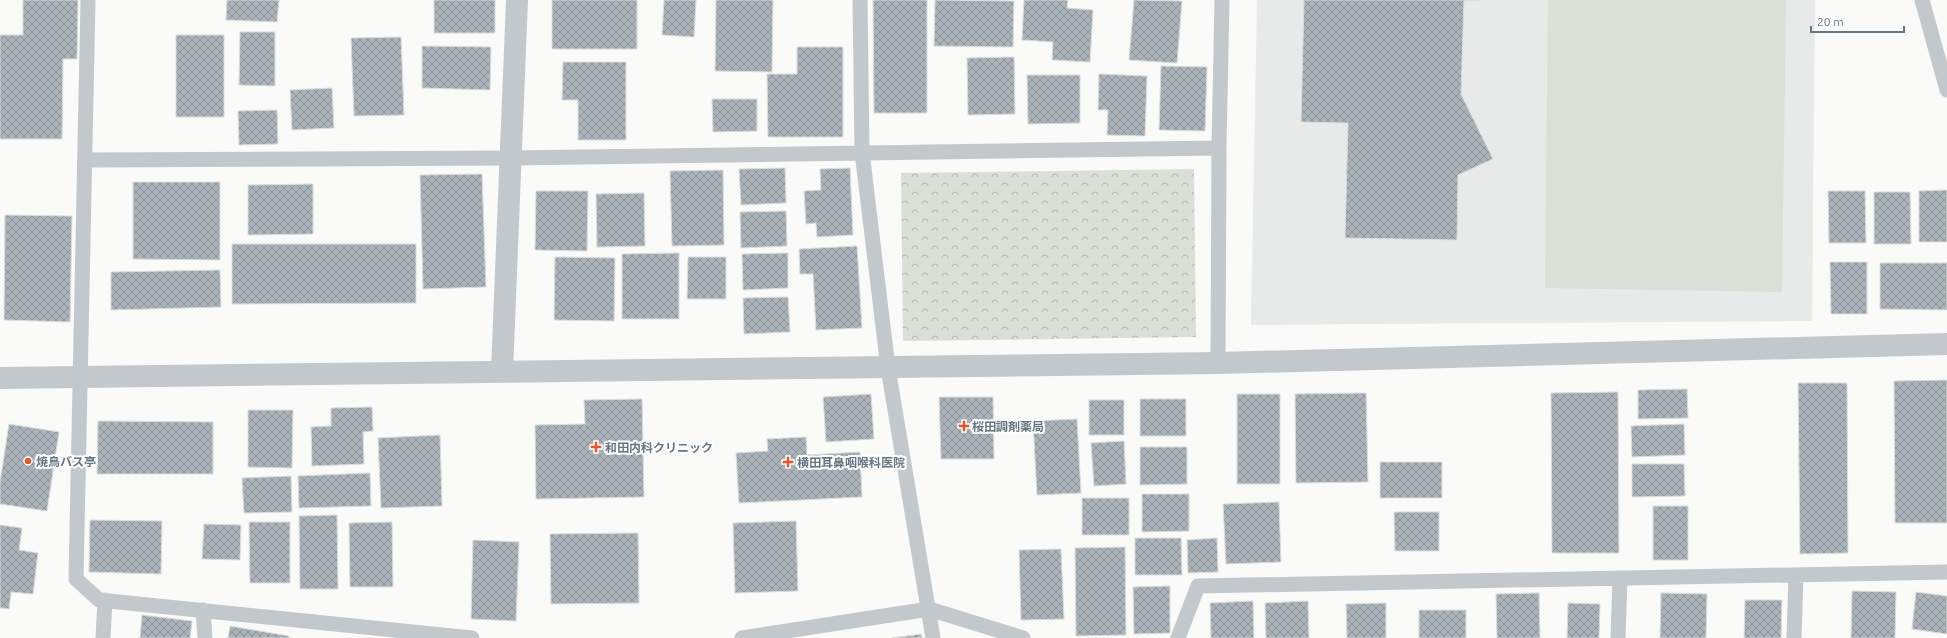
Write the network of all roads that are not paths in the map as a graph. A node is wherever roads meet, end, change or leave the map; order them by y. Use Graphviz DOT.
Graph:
graph roads {
  1 [pos="88,0"];
  2 [pos="517,0"];
  3 [pos="860,0"];
  4 [pos="1222,0"];
  5 [pos="1922,0"];
  6 [pos="1947,90"];
  7 [pos="1219,148"];
  8 [pos="862,152"];
  9 [pos="511,158"];
  10 [pos="85,160"];
  11 [pos="1947,344"];
  12 [pos="1218,363"];
  13 [pos="888,368"];
  14 [pos="502,370"];
  15 [pos="0,378"];
  16 [pos="80,378"];
  17 [pos="1947,572"];
  18 [pos="1796,575"];
  19 [pos="1620,578"];
  20 [pos="105,600"];
  21 [pos="929,609"];
  22 [pos="202,610"];
  23 [pos="102,638"];
  24 [pos="205,638"];
  25 [pos="472,638"];
  26 [pos="742,638"];
  27 [pos="933,638"];
  28 [pos="1023,638"];
  29 [pos="1178,638"];
  30 [pos="1618,638"];
  31 [pos="1794,638"];
  1 -- 10 [label="lane"];
  2 -- 9 [label="street"];
  3 -- 8 [label="lane"];
  4 -- 7 [label="lane"];
  5 -- 6 [label="lane"];
  7 -- 8 [label="lane"];
  7 -- 12 [label="lane"];
  8 -- 9 [label="lane"];
  8 -- 13 [label="lane"];
  9 -- 10 [label="lane"];
  9 -- 14 [label="street"];
  10 -- 16 [label="lane"];
  11 -- 12 [label="street"];
  12 -- 13 [label="street"];
  13 -- 14 [label="street"];
  13 -- 21 [label="lane"];
  14 -- 16 [label="street"];
  15 -- 16 [label="street"];
  16 -- 20 [label="lane"];
  17 -- 18 [label="lane"];
  18 -- 19 [label="lane"];
  18 -- 31 [label="lane"];
  19 -- 29 [label="lane"];
  19 -- 30 [label="lane"];
  20 -- 22 [label="lane"];
  20 -- 23 [label="lane"];
  21 -- 26 [label="lane"];
  21 -- 27 [label="lane"];
  21 -- 28 [label="lane"];
  22 -- 24 [label="lane"];
  22 -- 25 [label="lane"];
}
